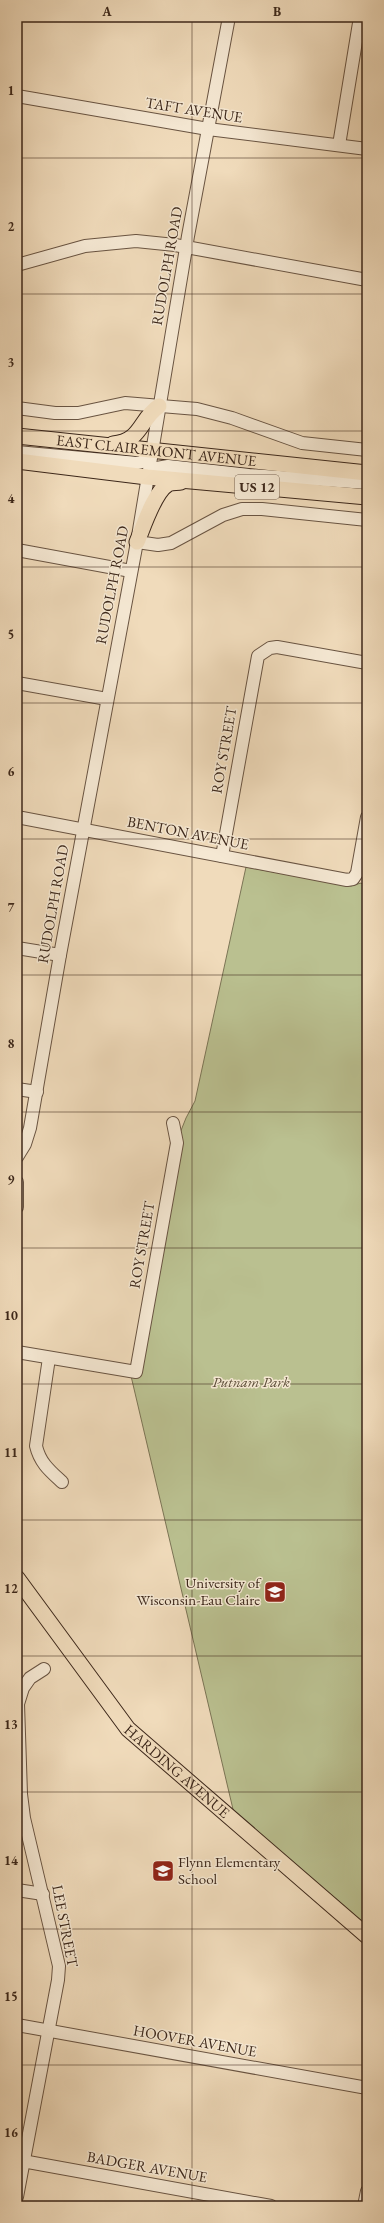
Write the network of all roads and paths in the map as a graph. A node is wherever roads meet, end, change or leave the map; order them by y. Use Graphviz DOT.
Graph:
graph roads {
  1 [pos="229,17"];
  2 [pos="360,17"];
  3 [pos="367,18"];
  4 [pos="17,96"];
  5 [pos="208,129"];
  6 [pos="339,145"];
  7 [pos="367,149"];
  8 [pos="186,247"];
  9 [pos="17,265"];
  10 [pos="367,280"];
  11 [pos="159,406"];
  12 [pos="17,408"];
  13 [pos="17,436"];
  14 [pos="102,446"];
  15 [pos="367,450"];
  16 [pos="152,451"];
  17 [pos="17,452"];
  18 [pos="17,462"];
  19 [pos="367,473"];
  20 [pos="147,477"];
  21 [pos="195,481"];
  22 [pos="367,483"];
  23 [pos="367,497"];
  24 [pos="367,520"];
  25 [pos="137,542"];
  26 [pos="17,550"];
  27 [pos="131,571"];
  28 [pos="367,663"];
  29 [pos="17,683"];
  30 [pos="107,700"];
  31 [pos="17,817"];
  32 [pos="367,817"];
  33 [pos="83,829"];
  34 [pos="222,856"];
  35 [pos="17,948"];
  36 [pos="60,955"];
  37 [pos="17,1089"];
  38 [pos="37,1092"];
  39 [pos="173,1123"];
  40 [pos="17,1157"];
  41 [pos="17,1182"];
  42 [pos="17,1206"];
  43 [pos="17,1352"];
  44 [pos="49,1358"];
  45 [pos="62,1482"];
  46 [pos="17,1578"];
  47 [pos="44,1669"];
  48 [pos="18,1765"];
  49 [pos="17,1890"];
  50 [pos="43,1894"];
  51 [pos="367,1936"];
  52 [pos="17,2025"];
  53 [pos="48,2031"];
  54 [pos="367,2088"];
  55 [pos="20,2161"];
  56 [pos="367,2191"];
  57 [pos="17,2197"];
  58 [pos="231,2202"];
  59 [pos="271,2206"];
  60 [pos="364,2206"];
  1 -- 5 [label="street, RUDOLPH ROAD"];
  2 -- 3 [label="street"];
  2 -- 6 [label="street"];
  4 -- 5 [label="street, TAFT AVENUE"];
  5 -- 6 [label="street, TAFT AVENUE"];
  5 -- 8 [label="street, RUDOLPH ROAD"];
  6 -- 7 [label="street, TAFT AVENUE"];
  8 -- 9 [label="street"];
  8 -- 10 [label="street"];
  8 -- 11 [label="street, RUDOLPH ROAD"];
  11 -- 12 [label="street"];
  11 -- 14 [label="main road"];
  11 -- 15 [label="street"];
  11 -- 16 [label="street, RUDOLPH ROAD"];
  13 -- 14 [label="main road, EAST CLAIREMONT AVENUE / US 12"];
  14 -- 16 [label="main road, EAST CLAIREMONT AVENUE / US 12"];
  16 -- 17 [label="street"];
  16 -- 19 [label="main road, EAST CLAIREMONT AVENUE / US 12"];
  16 -- 20 [label="street, RUDOLPH ROAD"];
  18 -- 20 [label="main road, EAST CLAIREMONT AVENUE / US 12"];
  20 -- 21 [label="main road, EAST CLAIREMONT AVENUE / US 12"];
  20 -- 22 [label="street"];
  20 -- 25 [label="street, RUDOLPH ROAD"];
  21 -- 23 [label="main road, EAST CLAIREMONT AVENUE / US 12"];
  21 -- 25 [label="main road"];
  24 -- 25 [label="street"];
  25 -- 27 [label="street, RUDOLPH ROAD"];
  26 -- 27 [label="street"];
  27 -- 30 [label="street, RUDOLPH ROAD"];
  28 -- 34 [label="street, ROY STREET"];
  29 -- 30 [label="street"];
  30 -- 33 [label="street, RUDOLPH ROAD"];
  31 -- 33 [label="street, BENTON AVENUE"];
  32 -- 34 [label="street, BENTON AVENUE"];
  33 -- 34 [label="street, BENTON AVENUE"];
  33 -- 36 [label="street, RUDOLPH ROAD"];
  35 -- 36 [label="street"];
  36 -- 38 [label="street, RUDOLPH ROAD"];
  37 -- 38 [label="street"];
  38 -- 40 [label="street, RUDOLPH ROAD"];
  39 -- 44 [label="street, ROY STREET"];
  41 -- 42 [label="street"];
  43 -- 44 [label="street"];
  44 -- 45 [label="street"];
  46 -- 51 [label="main road, HARDING AVENUE"];
  47 -- 48 [label="street, LEE STREET"];
  48 -- 50 [label="street, LEE STREET"];
  49 -- 50 [label="street"];
  50 -- 53 [label="street, LEE STREET"];
  52 -- 53 [label="street, HOOVER AVENUE"];
  53 -- 54 [label="street, HOOVER AVENUE"];
  53 -- 55 [label="street, LEE STREET"];
  55 -- 57 [label="street, LEE STREET"];
  55 -- 58 [label="street, BADGER AVENUE"];
  56 -- 60 [label="street"];
  58 -- 59 [label="street, BADGER AVENUE"];
}
